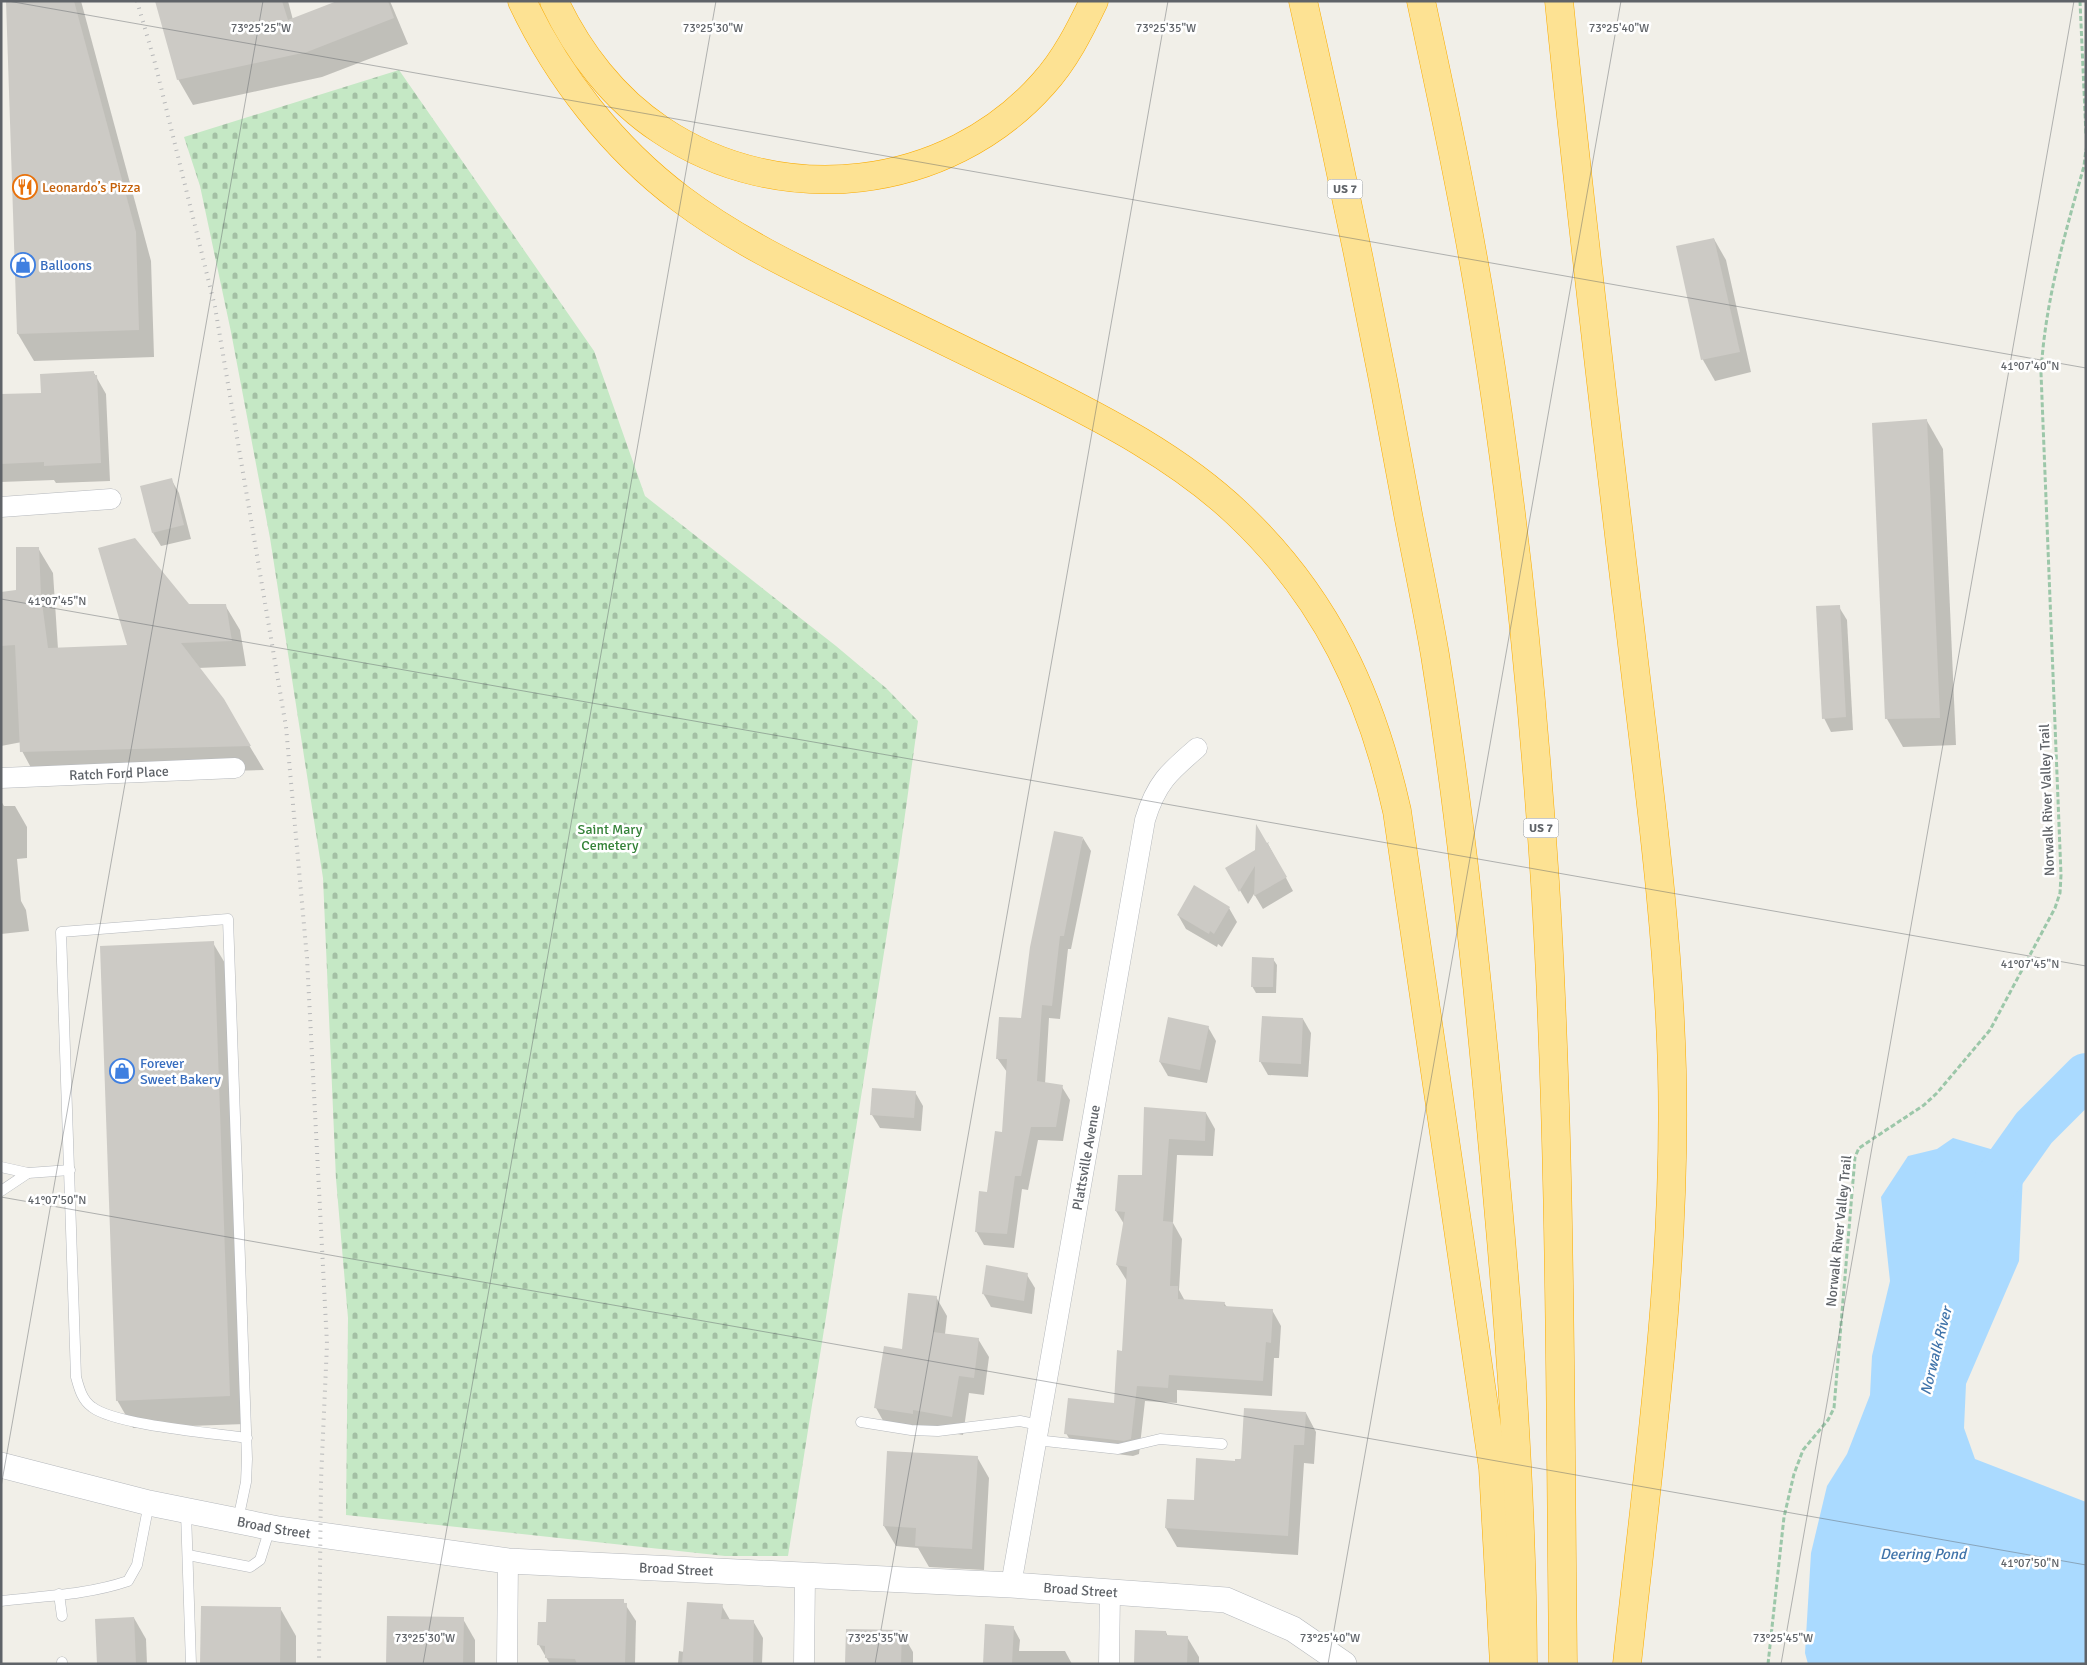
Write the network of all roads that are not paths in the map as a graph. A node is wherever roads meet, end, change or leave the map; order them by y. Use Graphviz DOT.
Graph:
graph roads {
  1 [pos="522,1"];
  2 [pos="554,1"];
  3 [pos="1094,1"];
  4 [pos="1302,1"];
  5 [pos="1421,1"];
  6 [pos="1559,1"];
  7 [pos="110,499"];
  8 [pos="1,507"];
  9 [pos="1197,748"];
  10 [pos="235,768"];
  11 [pos="1,778"];
  12 [pos="1,1167"];
  13 [pos="70,1170"];
  14 [pos="28,1173"];
  15 [pos="1,1191"];
  16 [pos="861,1422"];
  17 [pos="1037,1433"];
  18 [pos="247,1438"];
  19 [pos="1222,1444"];
  20 [pos="1,1465"];
  21 [pos="149,1503"];
  22 [pos="186,1511"];
  23 [pos="237,1521"];
  24 [pos="270,1528"];
  25 [pos="188,1555"];
  26 [pos="508,1561"];
  27 [pos="805,1576"];
  28 [pos="1011,1584"];
  29 [pos="1110,1591"];
  30 [pos="59,1594"];
  31 [pos="1,1601"];
  32 [pos="62,1616"];
  33 [pos="191,1664"];
  34 [pos="507,1664"];
  35 [pos="804,1664"];
  36 [pos="1109,1664"];
  37 [pos="1344,1664"];
  38 [pos="1504,1664"];
  39 [pos="1523,1664"];
  40 [pos="1563,1664"];
  41 [pos="1627,1664"];
  1 -- 38 [label="highway"];
  2 -- 3 [label="highway"];
  4 -- 39 [label="highway, US 7"];
  5 -- 40 [label="highway, US 7"];
  6 -- 41 [label="highway"];
  7 -- 8 [label="street"];
  9 -- 17 [label="street, Plattsville Avenue"];
  10 -- 11 [label="street, Ratch Ford Place"];
  12 -- 14 [label="lane"];
  13 -- 14 [label="lane"];
  13 -- 18 [label="lane"];
  13 -- 18 [label="lane"];
  14 -- 15 [label="lane"];
  16 -- 17 [label="lane"];
  17 -- 19 [label="lane"];
  17 -- 28 [label="street, Plattsville Avenue"];
  18 -- 23 [label="lane"];
  20 -- 21 [label="street, Broad Street"];
  21 -- 22 [label="street, Broad Street"];
  21 -- 30 [label="lane"];
  22 -- 23 [label="street, Broad Street"];
  22 -- 25 [label="lane"];
  23 -- 24 [label="street, Broad Street"];
  24 -- 25 [label="lane"];
  24 -- 26 [label="street, Broad Street"];
  25 -- 33 [label="lane"];
  26 -- 27 [label="street, Broad Street"];
  26 -- 34 [label="street"];
  27 -- 28 [label="street, Broad Street"];
  27 -- 35 [label="street"];
  28 -- 29 [label="street, Broad Street"];
  29 -- 36 [label="street"];
  29 -- 37 [label="street, Broad Street"];
  30 -- 31 [label="lane"];
  30 -- 32 [label="lane"];
}
